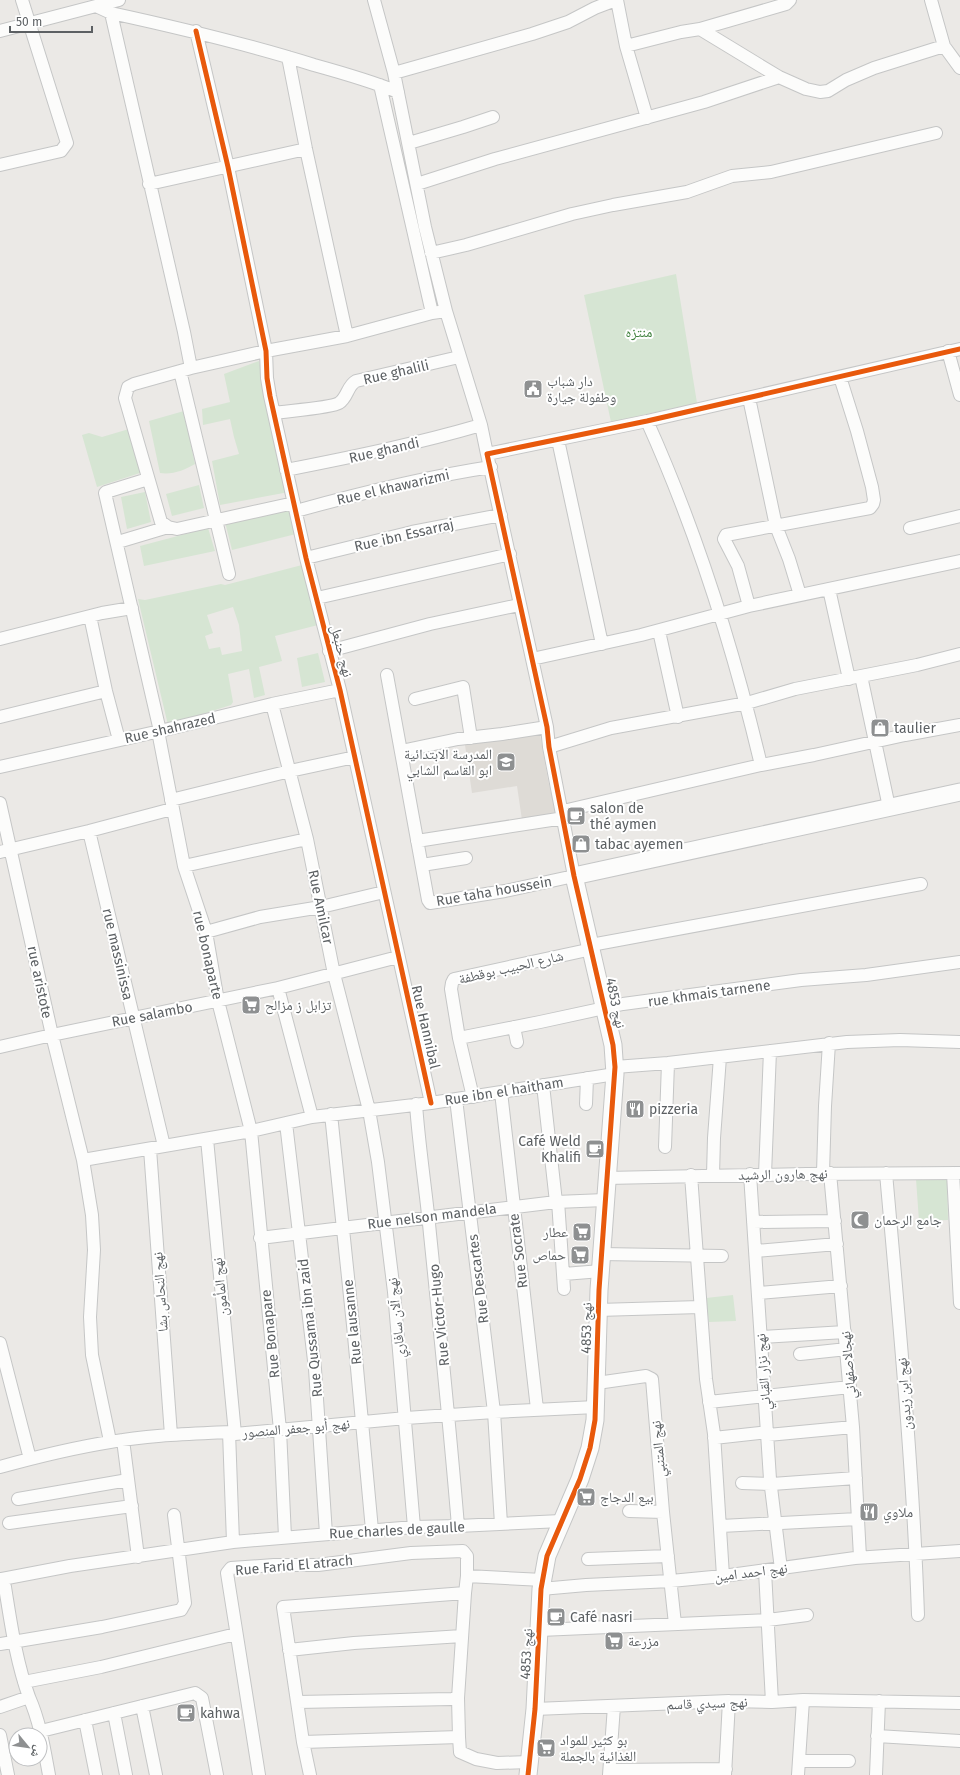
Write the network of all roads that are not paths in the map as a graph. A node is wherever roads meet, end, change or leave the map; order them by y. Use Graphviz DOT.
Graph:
graph roads {
  1 [pos="22,0"];
  2 [pos="119,0"];
  3 [pos="374,0"];
  4 [pos="616,0"];
  5 [pos="790,0"];
  6 [pos="930,0"];
  7 [pos="104,6"];
  8 [pos="28,23"];
  9 [pos="700,29"];
  10 [pos="0,31"];
  11 [pos="196,31"];
  12 [pos="626,46"];
  13 [pos="944,46"];
  14 [pos="288,57"];
  15 [pos="960,68"];
  16 [pos="394,74"];
  17 [pos="779,77"];
  18 [pos="380,85"];
  19 [pos="398,92"];
  20 [pos="493,117"];
  21 [pos="647,118"];
  22 [pos="936,133"];
  23 [pos="409,143"];
  24 [pos="306,150"];
  25 [pos="0,166"];
  26 [pos="228,167"];
  27 [pos="149,184"];
  28 [pos="417,184"];
  29 [pos="431,253"];
  30 [pos="446,311"];
  31 [pos="432,313"];
  32 [pos="347,336"];
  33 [pos="954,350"];
  34 [pos="266,351"];
  35 [pos="459,357"];
  36 [pos="185,370"];
  37 [pos="840,377"];
  38 [pos="960,395"];
  39 [pos="749,398"];
  40 [pos="274,413"];
  41 [pos="647,422"];
  42 [pos="480,425"];
  43 [pos="558,440"];
  44 [pos="487,454"];
  45 [pos="491,467"];
  46 [pos="286,470"];
  47 [pos="148,479"];
  48 [pos="295,507"];
  49 [pos="501,515"];
  50 [pos="960,516"];
  51 [pos="217,520"];
  52 [pos="776,526"];
  53 [pos="168,527"];
  54 [pos="910,528"];
  55 [pos="118,542"];
  56 [pos="510,554"];
  57 [pos="306,558"];
  58 [pos="960,561"];
  59 [pos="229,574"];
  60 [pos="829,589"];
  61 [pos="800,595"];
  62 [pos="317,598"];
  63 [pos="519,605"];
  64 [pos="749,606"];
  65 [pos="132,608"];
  66 [pos="721,614"];
  67 [pos="90,616"];
  68 [pos="658,631"];
  69 [pos="0,639"];
  70 [pos="602,644"];
  71 [pos="329,651"];
  72 [pos="960,654"];
  73 [pos="532,659"];
  74 [pos="387,675"];
  75 [pos="862,676"];
  76 [pos="849,679"];
  77 [pos="340,690"];
  78 [pos="106,691"];
  79 [pos="415,699"];
  80 [pos="746,703"];
  81 [pos="272,704"];
  82 [pos="0,716"];
  83 [pos="678,717"];
  84 [pos="960,725"];
  85 [pos="546,727"];
  86 [pos="159,731"];
  87 [pos="471,738"];
  88 [pos="119,740"];
  89 [pos="874,741"];
  90 [pos="549,747"];
  91 [pos="401,751"];
  92 [pos="355,757"];
  93 [pos="761,765"];
  94 [pos="0,766"];
  95 [pos="290,771"];
  96 [pos="960,792"];
  97 [pos="0,803"];
  98 [pos="172,804"];
  99 [pos="889,807"];
  100 [pos="563,814"];
  101 [pos="89,831"];
  102 [pos="307,839"];
  103 [pos="417,841"];
  104 [pos="6,851"];
  105 [pos="466,858"];
  106 [pos="422,865"];
  107 [pos="184,866"];
  108 [pos="574,876"];
  109 [pos="921,884"];
  110 [pos="384,892"];
  111 [pos="321,907"];
  112 [pos="206,932"];
  113 [pos="592,947"];
  114 [pos="398,957"];
  115 [pos="960,962"];
  116 [pos="334,974"];
  117 [pos="278,988"];
  118 [pos="218,1001"];
  119 [pos="605,1008"];
  120 [pos="133,1018"];
  121 [pos="514,1027"];
  122 [pos="52,1035"];
  123 [pos="459,1038"];
  124 [pos="517,1042"];
  125 [pos="960,1042"];
  126 [pos="829,1043"];
  127 [pos="0,1047"];
  128 [pos="770,1051"];
  129 [pos="720,1057"];
  130 [pos="668,1063"];
  131 [pos="615,1070"];
  132 [pos="587,1078"];
  133 [pos="543,1085"];
  134 [pos="500,1092"];
  135 [pos="473,1097"];
  136 [pos="456,1099"];
  137 [pos="431,1103"];
  138 [pos="416,1104"];
  139 [pos="586,1104"];
  140 [pos="369,1110"];
  141 [pos="331,1114"];
  142 [pos="312,1117"];
  143 [pos="286,1123"];
  144 [pos="251,1131"];
  145 [pos="207,1139"];
  146 [pos="164,1146"];
  147 [pos="150,1148"];
  148 [pos="665,1148"];
  149 [pos="83,1160"];
  150 [pos="827,1173"];
  151 [pos="886,1173"];
  152 [pos="956,1173"];
  153 [pos="750,1174"];
  154 [pos="765,1174"];
  155 [pos="691,1175"];
  156 [pos="713,1175"];
  157 [pos="606,1178"];
  158 [pos="605,1200"];
  159 [pos="557,1202"];
  160 [pos="513,1207"];
  161 [pos="470,1212"];
  162 [pos="428,1217"];
  163 [pos="834,1221"];
  164 [pos="385,1222"];
  165 [pos="753,1222"];
  166 [pos="343,1227"];
  167 [pos="300,1233"];
  168 [pos="260,1238"];
  169 [pos="837,1244"];
  170 [pos="755,1250"];
  171 [pos="601,1254"];
  172 [pos="722,1256"];
  173 [pos="696,1257"];
  174 [pos="601,1271"];
  175 [pos="564,1274"];
  176 [pos="841,1286"];
  177 [pos="564,1289"];
  178 [pos="758,1293"];
  179 [pos="960,1303"];
  180 [pos="700,1307"];
  181 [pos="598,1310"];
  182 [pos="845,1332"];
  183 [pos="761,1337"];
  184 [pos="0,1343"];
  185 [pos="847,1349"];
  186 [pos="800,1354"];
  187 [pos="597,1383"];
  188 [pos="850,1387"];
  189 [pos="765,1396"];
  190 [pos="709,1402"];
  191 [pos="596,1408"];
  192 [pos="536,1410"];
  193 [pos="494,1412"];
  194 [pos="449,1415"];
  195 [pos="406,1418"];
  196 [pos="362,1422"];
  197 [pos="320,1427"];
  198 [pos="854,1427"];
  199 [pos="280,1430"];
  200 [pos="232,1433"];
  201 [pos="768,1434"];
  202 [pos="171,1435"];
  203 [pos="714,1438"];
  204 [pos="123,1440"];
  205 [pos="110,1441"];
  206 [pos="30,1459"];
  207 [pos="0,1467"];
  208 [pos="856,1478"];
  209 [pos="128,1480"];
  210 [pos="742,1483"];
  211 [pos="772,1484"];
  212 [pos="18,1499"];
  213 [pos="132,1506"];
  214 [pos="628,1511"];
  215 [pos="663,1512"];
  216 [pos="174,1515"];
  217 [pos="858,1519"];
  218 [pos="561,1521"];
  219 [pos="9,1523"];
  220 [pos="776,1523"];
  221 [pos="500,1524"];
  222 [pos="458,1526"];
  223 [pos="720,1526"];
  224 [pos="414,1527"];
  225 [pos="372,1530"];
  226 [pos="326,1534"];
  227 [pos="285,1537"];
  228 [pos="233,1542"];
  229 [pos="178,1550"];
  230 [pos="960,1551"];
  231 [pos="916,1555"];
  232 [pos="668,1556"];
  233 [pos="138,1557"];
  234 [pos="860,1557"];
  235 [pos="588,1559"];
  236 [pos="781,1569"];
  237 [pos="765,1571"];
  238 [pos="467,1576"];
  239 [pos="724,1576"];
  240 [pos="1,1579"];
  241 [pos="671,1581"];
  242 [pos="542,1584"];
  243 [pos="465,1593"];
  244 [pos="918,1614"];
  245 [pos="807,1615"];
  246 [pos="768,1620"];
  247 [pos="675,1624"];
  248 [pos="540,1630"];
  249 [pos="236,1634"];
  250 [pos="462,1636"];
  251 [pos="13,1641"];
  252 [pos="0,1644"];
  253 [pos="290,1650"];
  254 [pos="24,1682"];
  255 [pos="29,1697"];
  256 [pos="458,1698"];
  257 [pos="803,1700"];
  258 [pos="729,1701"];
  259 [pos="879,1701"];
  260 [pos="298,1702"];
  261 [pos="772,1702"];
  262 [pos="960,1703"];
  263 [pos="142,1706"];
  264 [pos="614,1706"];
  265 [pos="0,1707"];
  266 [pos="535,1709"];
  267 [pos="114,1713"];
  268 [pos="85,1720"];
  269 [pos="40,1727"];
  270 [pos="48,1729"];
  271 [pos="0,1735"];
  272 [pos="877,1736"];
  273 [pos="459,1737"];
  274 [pos="960,1741"];
  275 [pos="303,1742"];
  276 [pos="799,1761"];
  277 [pos="849,1762"];
  278 [pos="528,1769"];
  279 [pos="610,1772"];
  280 [pos="726,1772"];
  281 [pos="8,1775"];
  282 [pos="96,1775"];
  283 [pos="126,1775"];
  284 [pos="156,1775"];
  285 [pos="217,1775"];
  286 [pos="259,1775"];
  287 [pos="310,1775"];
  288 [pos="798,1775"];
  289 [pos="876,1775"];
  1 -- 8 [label="street"];
  2 -- 7 [label="street"];
  3 -- 16 [label="street"];
  4 -- 12 [label="street"];
  4 -- 16 [label="street"];
  5 -- 9 [label="street"];
  6 -- 13 [label="street"];
  7 -- 8 [label="street"];
  7 -- 11 [label="street"];
  7 -- 27 [label="street"];
  8 -- 10 [label="street"];
  8 -- 25 [label="street"];
  9 -- 12 [label="street"];
  9 -- 17 [label="street"];
  11 -- 14 [label="street"];
  11 -- 26 [label="street, نهج حنبعل"];
  12 -- 21 [label="street"];
  13 -- 15 [label="street"];
  13 -- 17 [label="street"];
  14 -- 18 [label="street"];
  14 -- 24 [label="street"];
  16 -- 19 [label="street"];
  17 -- 21 [label="street"];
  18 -- 19 [label="street"];
  18 -- 31 [label="street"];
  19 -- 23 [label="street"];
  20 -- 23 [label="street"];
  21 -- 28 [label="street"];
  22 -- 29 [label="street"];
  23 -- 28 [label="street"];
  24 -- 26 [label="street"];
  24 -- 32 [label="street"];
  26 -- 27 [label="street"];
  26 -- 34 [label="street, نهج حنبعل"];
  27 -- 36 [label="street"];
  28 -- 29 [label="street"];
  29 -- 30 [label="street"];
  30 -- 31 [label="street"];
  30 -- 35 [label="street"];
  31 -- 32 [label="street"];
  32 -- 34 [label="street"];
  33 -- 37 [label="street"];
  33 -- 38 [label="street"];
  34 -- 36 [label="street"];
  34 -- 40 [label="street, نهج حنبعل"];
  35 -- 40 [label="street, Rue ghalili"];
  35 -- 42 [label="street"];
  36 -- 47 [label="street"];
  36 -- 51 [label="street"];
  37 -- 39 [label="street"];
  37 -- 52 [label="street"];
  39 -- 41 [label="street"];
  39 -- 52 [label="street"];
  40 -- 46 [label="street, نهج حنبعل"];
  41 -- 43 [label="street"];
  41 -- 66 [label="street"];
  42 -- 44 [label="street"];
  42 -- 46 [label="street, Rue ghandi"];
  43 -- 44 [label="street"];
  43 -- 70 [label="street"];
  44 -- 45 [label="street"];
  45 -- 48 [label="street, Rue el khawarizmi"];
  45 -- 49 [label="street"];
  46 -- 48 [label="street, نهج حنبعل"];
  47 -- 53 [label="street"];
  47 -- 55 [label="street, rue bonaparte"];
  48 -- 51 [label="street, Rue el khawarizmi"];
  48 -- 57 [label="street, نهج حنبعل"];
  49 -- 56 [label="street"];
  49 -- 57 [label="street, Rue ibn Essarraj"];
  50 -- 54 [label="street"];
  51 -- 53 [label="street, Rue el khawarizmi"];
  51 -- 59 [label="street"];
  52 -- 61 [label="street"];
  52 -- 64 [label="street"];
  53 -- 55 [label="street, Rue el khawarizmi"];
  55 -- 65 [label="street, rue bonaparte"];
  56 -- 62 [label="street"];
  56 -- 63 [label="street"];
  57 -- 62 [label="street, نهج حنبعل"];
  58 -- 60 [label="street"];
  60 -- 61 [label="street"];
  60 -- 76 [label="street"];
  61 -- 64 [label="street"];
  62 -- 71 [label="street, نهج حنبعل"];
  63 -- 71 [label="street"];
  63 -- 73 [label="street"];
  64 -- 66 [label="street"];
  65 -- 67 [label="street"];
  65 -- 86 [label="street, rue bonaparte"];
  66 -- 68 [label="street"];
  66 -- 80 [label="street"];
  67 -- 69 [label="street"];
  67 -- 78 [label="street"];
  68 -- 70 [label="street"];
  68 -- 83 [label="street"];
  70 -- 73 [label="street"];
  71 -- 77 [label="street, نهج حنبعل"];
  72 -- 75 [label="street"];
  73 -- 85 [label="street"];
  74 -- 91 [label="street, Rue taha houssein"];
  75 -- 76 [label="street"];
  75 -- 89 [label="street"];
  76 -- 80 [label="street"];
  77 -- 81 [label="street, Rue shahrazed"];
  77 -- 92 [label="street, نهج حنبعل"];
  78 -- 82 [label="street"];
  78 -- 88 [label="street"];
  79 -- 87 [label="street"];
  80 -- 83 [label="street"];
  80 -- 93 [label="street"];
  81 -- 86 [label="street, Rue shahrazed"];
  81 -- 95 [label="street, Rue Amilcar"];
  83 -- 90 [label="street"];
  84 -- 89 [label="street"];
  85 -- 87 [label="street"];
  85 -- 90 [label="street"];
  86 -- 88 [label="street, Rue shahrazed"];
  86 -- 98 [label="street, rue bonaparte"];
  87 -- 91 [label="street"];
  88 -- 94 [label="street, Rue shahrazed"];
  89 -- 93 [label="street"];
  89 -- 99 [label="street"];
  90 -- 100 [label="street"];
  91 -- 103 [label="street, Rue taha houssein"];
  92 -- 95 [label="street"];
  92 -- 110 [label="street, نهج حنبعل"];
  93 -- 100 [label="street"];
  95 -- 98 [label="street"];
  95 -- 102 [label="street, Rue Amilcar"];
  96 -- 99 [label="street"];
  97 -- 104 [label="street, rue aristote"];
  98 -- 101 [label="street"];
  98 -- 107 [label="street, rue bonaparte"];
  99 -- 108 [label="street"];
  100 -- 103 [label="street"];
  100 -- 108 [label="street"];
  101 -- 104 [label="street"];
  101 -- 120 [label="street, rue massinissa"];
  102 -- 107 [label="street"];
  102 -- 111 [label="street, Rue Amilcar"];
  103 -- 106 [label="street, Rue taha houssein"];
  104 -- 122 [label="street, rue aristote"];
  105 -- 106 [label="street"];
  106 -- 108 [label="street, Rue taha houssein"];
  107 -- 112 [label="street, rue bonaparte"];
  108 -- 113 [label="street, نهج 4853"];
  109 -- 113 [label="street"];
  110 -- 111 [label="street"];
  110 -- 114 [label="street, نهج حنبعل"];
  111 -- 112 [label="street"];
  111 -- 116 [label="street, Rue Amilcar"];
  112 -- 118 [label="street, rue bonaparte"];
  113 -- 119 [label="street, نهج 4853"];
  113 -- 123 [label="street, شارع الحبيب بوقطفة"];
  114 -- 116 [label="street, Rue salambo"];
  114 -- 137 [label="street, Rue Hannibal"];
  115 -- 119 [label="street, rue khmais tarnene"];
  116 -- 117 [label="street, Rue salambo"];
  116 -- 140 [label="street, Rue Amilcar"];
  117 -- 118 [label="street, Rue salambo"];
  117 -- 142 [label="street"];
  118 -- 120 [label="street, Rue salambo"];
  118 -- 144 [label="street, rue bonaparte"];
  119 -- 121 [label="street, rue khmais tarnene"];
  119 -- 131 [label="street, نهج 4853"];
  120 -- 122 [label="street, Rue salambo"];
  120 -- 146 [label="street, rue massinissa"];
  121 -- 123 [label="street, rue khmais tarnene"];
  121 -- 124 [label="street"];
  122 -- 127 [label="street, Rue salambo"];
  122 -- 149 [label="street, rue aristote"];
  123 -- 135 [label="street, شارع الحبيب بوقطفة"];
  125 -- 126 [label="street, Rue ibn el haitham"];
  126 -- 128 [label="street, Rue ibn el haitham"];
  126 -- 150 [label="street, نهجالاصفهاني"];
  128 -- 129 [label="street, Rue ibn el haitham"];
  128 -- 154 [label="street"];
  129 -- 130 [label="street, Rue ibn el haitham"];
  129 -- 156 [label="street"];
  130 -- 131 [label="street, Rue ibn el haitham"];
  130 -- 148 [label="street"];
  131 -- 132 [label="street, Rue ibn el haitham"];
  131 -- 157 [label="street, نهج 4853"];
  132 -- 133 [label="street, Rue ibn el haitham"];
  132 -- 139 [label="street"];
  133 -- 134 [label="street, Rue ibn el haitham"];
  133 -- 159 [label="street"];
  134 -- 135 [label="street, Rue ibn el haitham"];
  134 -- 160 [label="street, Rue Socrate"];
  135 -- 136 [label="street, Rue ibn el haitham"];
  136 -- 137 [label="street, Rue ibn el haitham"];
  136 -- 161 [label="street, Rue Descartes"];
  137 -- 138 [label="street, Rue ibn el haitham"];
  138 -- 140 [label="street, Rue ibn el haitham"];
  138 -- 162 [label="street, Rue Victor-Hugo"];
  140 -- 141 [label="street, Rue ibn el haitham"];
  140 -- 164 [label="street, نهج آلان سافاري"];
  141 -- 142 [label="street, Rue ibn el haitham"];
  141 -- 166 [label="street, Rue lausanne"];
  142 -- 143 [label="street, Rue ibn el haitham"];
  143 -- 144 [label="street, Rue ibn el haitham"];
  143 -- 167 [label="street, Rue Qussama ibn zaid"];
  144 -- 145 [label="street, Rue ibn el haitham"];
  144 -- 168 [label="street, Rue Bonapare"];
  145 -- 146 [label="street, Rue ibn el haitham"];
  145 -- 200 [label="street, نهج المأمون"];
  146 -- 147 [label="street, Rue ibn el haitham"];
  147 -- 149 [label="street, Rue ibn el haitham"];
  147 -- 202 [label="street, نهج النحاس بشا"];
  149 -- 205 [label="street, rue aristote"];
  150 -- 151 [label="street, نهج هارون الرشيد"];
  150 -- 154 [label="street, نهج هارون الرشيد"];
  150 -- 163 [label="street, نهجالاصفهاني"];
  151 -- 152 [label="street, نهج هارون الرشيد"];
  151 -- 231 [label="street, نهج ابن زيدون"];
  152 -- 179 [label="street"];
  153 -- 154 [label="street, نهج هارون الرشيد"];
  153 -- 156 [label="street, نهج هارون الرشيد"];
  153 -- 165 [label="street, نهج نزار القباني"];
  155 -- 156 [label="street, نهج هارون الرشيد"];
  155 -- 157 [label="street, نهج هارون الرشيد"];
  155 -- 173 [label="street"];
  157 -- 158 [label="street, نهج 4853"];
  158 -- 159 [label="street, Rue nelson mandela"];
  158 -- 171 [label="street, نهج 4853"];
  159 -- 160 [label="street, Rue nelson mandela"];
  159 -- 175 [label="street"];
  160 -- 161 [label="street, Rue nelson mandela"];
  160 -- 192 [label="street, Rue Socrate"];
  161 -- 162 [label="street, Rue nelson mandela"];
  161 -- 193 [label="street, Rue Descartes"];
  162 -- 164 [label="street, Rue nelson mandela"];
  162 -- 194 [label="street, Rue Victor-Hugo"];
  163 -- 165 [label="street"];
  163 -- 169 [label="street, نهجالاصفهاني"];
  164 -- 166 [label="street, Rue nelson mandela"];
  164 -- 195 [label="street, نهج آلان سافاري"];
  165 -- 170 [label="street, نهج نزار القباني"];
  166 -- 167 [label="street, Rue nelson mandela"];
  166 -- 196 [label="street, Rue lausanne"];
  167 -- 168 [label="street, Rue nelson mandela"];
  167 -- 197 [label="street, Rue Qussama ibn zaid"];
  168 -- 199 [label="street, Rue Bonapare"];
  169 -- 170 [label="street"];
  169 -- 176 [label="street, نهجالاصفهاني"];
  170 -- 178 [label="street, نهج نزار القباني"];
  171 -- 173 [label="street"];
  171 -- 174 [label="street, نهج 4853"];
  172 -- 173 [label="street"];
  173 -- 180 [label="street"];
  174 -- 175 [label="street"];
  174 -- 181 [label="street, نهج 4853"];
  175 -- 177 [label="street"];
  176 -- 178 [label="street"];
  176 -- 182 [label="street, نهجالاصفهاني"];
  178 -- 183 [label="street, نهج نزار القباني"];
  180 -- 181 [label="street"];
  180 -- 190 [label="street"];
  181 -- 187 [label="street, نهج 4853"];
  182 -- 183 [label="street"];
  182 -- 185 [label="street, نهجالاصفهاني"];
  183 -- 189 [label="street, نهج نزار القباني"];
  184 -- 206 [label="street"];
  185 -- 186 [label="street"];
  185 -- 188 [label="street, نهجالاصفهاني"];
  187 -- 191 [label="street, نهج 4853"];
  187 -- 215 [label="street, نهج المتنبي"];
  188 -- 189 [label="street"];
  188 -- 198 [label="street, نهجالاصفهاني"];
  189 -- 190 [label="street"];
  189 -- 201 [label="street, نهج نزار القباني"];
  190 -- 203 [label="street"];
  191 -- 192 [label="street, نهج أبو جعفر المنصور"];
  191 -- 218 [label="street, نهج 4853"];
  192 -- 193 [label="street, نهج أبو جعفر المنصور"];
  193 -- 194 [label="street, نهج أبو جعفر المنصور"];
  193 -- 221 [label="street, Rue Descartes"];
  194 -- 195 [label="street, نهج أبو جعفر المنصور"];
  194 -- 222 [label="street, Rue Victor-Hugo"];
  195 -- 196 [label="street, نهج أبو جعفر المنصور"];
  195 -- 224 [label="street, نهج آلان سافاري"];
  196 -- 197 [label="street, نهج أبو جعفر المنصور"];
  196 -- 225 [label="street, Rue lausanne"];
  197 -- 199 [label="street, نهج أبو جعفر المنصور"];
  197 -- 226 [label="street, Rue Qussama ibn zaid"];
  198 -- 201 [label="street"];
  198 -- 208 [label="street, نهجالاصفهاني"];
  199 -- 200 [label="street, نهج أبو جعفر المنصور"];
  199 -- 227 [label="street, Rue Bonapare"];
  200 -- 202 [label="street, نهج أبو جعفر المنصور"];
  200 -- 228 [label="street, نهج المأمون"];
  201 -- 203 [label="street"];
  201 -- 211 [label="street, نهج نزار القباني"];
  202 -- 204 [label="street, نهج أبو جعفر المنصور"];
  203 -- 223 [label="street"];
  204 -- 205 [label="street, نهج أبو جعفر المنصور"];
  204 -- 209 [label="street"];
  205 -- 206 [label="street, نهج أبو جعفر المنصور"];
  206 -- 207 [label="street, نهج أبو جعفر المنصور"];
  208 -- 211 [label="street"];
  208 -- 217 [label="street, نهجالاصفهاني"];
  209 -- 212 [label="street"];
  209 -- 213 [label="street"];
  210 -- 211 [label="street"];
  211 -- 220 [label="street, نهج نزار القباني"];
  213 -- 219 [label="street"];
  213 -- 233 [label="street"];
  214 -- 215 [label="street"];
  215 -- 232 [label="street, نهج المتنبي"];
  216 -- 229 [label="street"];
  217 -- 220 [label="street"];
  217 -- 234 [label="street, نهجالاصفهاني"];
  218 -- 221 [label="street, Rue charles de gaulle"];
  218 -- 242 [label="street, نهج 4853"];
  220 -- 223 [label="street"];
  220 -- 236 [label="street, نهج نزار القباني"];
  221 -- 222 [label="street, Rue charles de gaulle"];
  222 -- 224 [label="street, Rue charles de gaulle"];
  223 -- 239 [label="street"];
  224 -- 225 [label="street, Rue charles de gaulle"];
  225 -- 226 [label="street, Rue charles de gaulle"];
  226 -- 227 [label="street, Rue charles de gaulle"];
  227 -- 228 [label="street, Rue charles de gaulle"];
  228 -- 229 [label="street, Rue charles de gaulle"];
  229 -- 233 [label="street, Rue charles de gaulle"];
  229 -- 251 [label="street"];
  230 -- 231 [label="street, نهج احمد امين"];
  231 -- 234 [label="street, نهج احمد امين"];
  231 -- 244 [label="street, نهج ابن زيدون"];
  232 -- 235 [label="street"];
  232 -- 241 [label="street, نهج المتنبي"];
  233 -- 240 [label="street, Rue charles de gaulle"];
  234 -- 236 [label="street, نهج احمد امين"];
  236 -- 237 [label="street, نهج احمد امين"];
  237 -- 239 [label="street, نهج احمد امين"];
  237 -- 246 [label="street"];
  238 -- 242 [label="street"];
  238 -- 243 [label="street"];
  238 -- 249 [label="street, Rue Farid El atrach"];
  239 -- 241 [label="street, نهج احمد امين"];
  240 -- 251 [label="street"];
  241 -- 242 [label="street, نهج احمد امين"];
  241 -- 247 [label="street, نهج المتنبي"];
  242 -- 248 [label="street, نهج 4853"];
  243 -- 250 [label="street"];
  243 -- 253 [label="street"];
  245 -- 246 [label="street"];
  246 -- 247 [label="street"];
  246 -- 261 [label="street"];
  247 -- 248 [label="street"];
  248 -- 266 [label="street, نهج 4853"];
  249 -- 254 [label="street"];
  249 -- 286 [label="street, Rue Farid El atrach"];
  250 -- 253 [label="street"];
  250 -- 256 [label="street"];
  251 -- 252 [label="street"];
  251 -- 254 [label="street"];
  253 -- 260 [label="street"];
  254 -- 255 [label="street"];
  255 -- 265 [label="street"];
  255 -- 269 [label="street"];
  256 -- 260 [label="street"];
  256 -- 273 [label="street"];
  257 -- 259 [label="street, نهج سيدي قاسم"];
  257 -- 261 [label="street, نهج سيدي قاسم"];
  257 -- 276 [label="street"];
  258 -- 261 [label="street, نهج سيدي قاسم"];
  258 -- 264 [label="street, نهج سيدي قاسم"];
  258 -- 280 [label="street"];
  259 -- 262 [label="street, نهج سيدي قاسم"];
  259 -- 272 [label="street"];
  260 -- 275 [label="street"];
  263 -- 267 [label="street"];
  263 -- 284 [label="street"];
  263 -- 285 [label="street"];
  264 -- 266 [label="street, نهج سيدي قاسم"];
  264 -- 279 [label="street"];
  266 -- 278 [label="street, نهج 4853"];
  267 -- 268 [label="street"];
  267 -- 283 [label="street"];
  268 -- 270 [label="street"];
  268 -- 282 [label="street"];
  271 -- 281 [label="street"];
  272 -- 274 [label="street"];
  272 -- 289 [label="street"];
  273 -- 275 [label="street"];
  273 -- 278 [label="street"];
  275 -- 287 [label="street"];
  276 -- 277 [label="street"];
  276 -- 288 [label="street"];
  279 -- 280 [label="street"];
}
